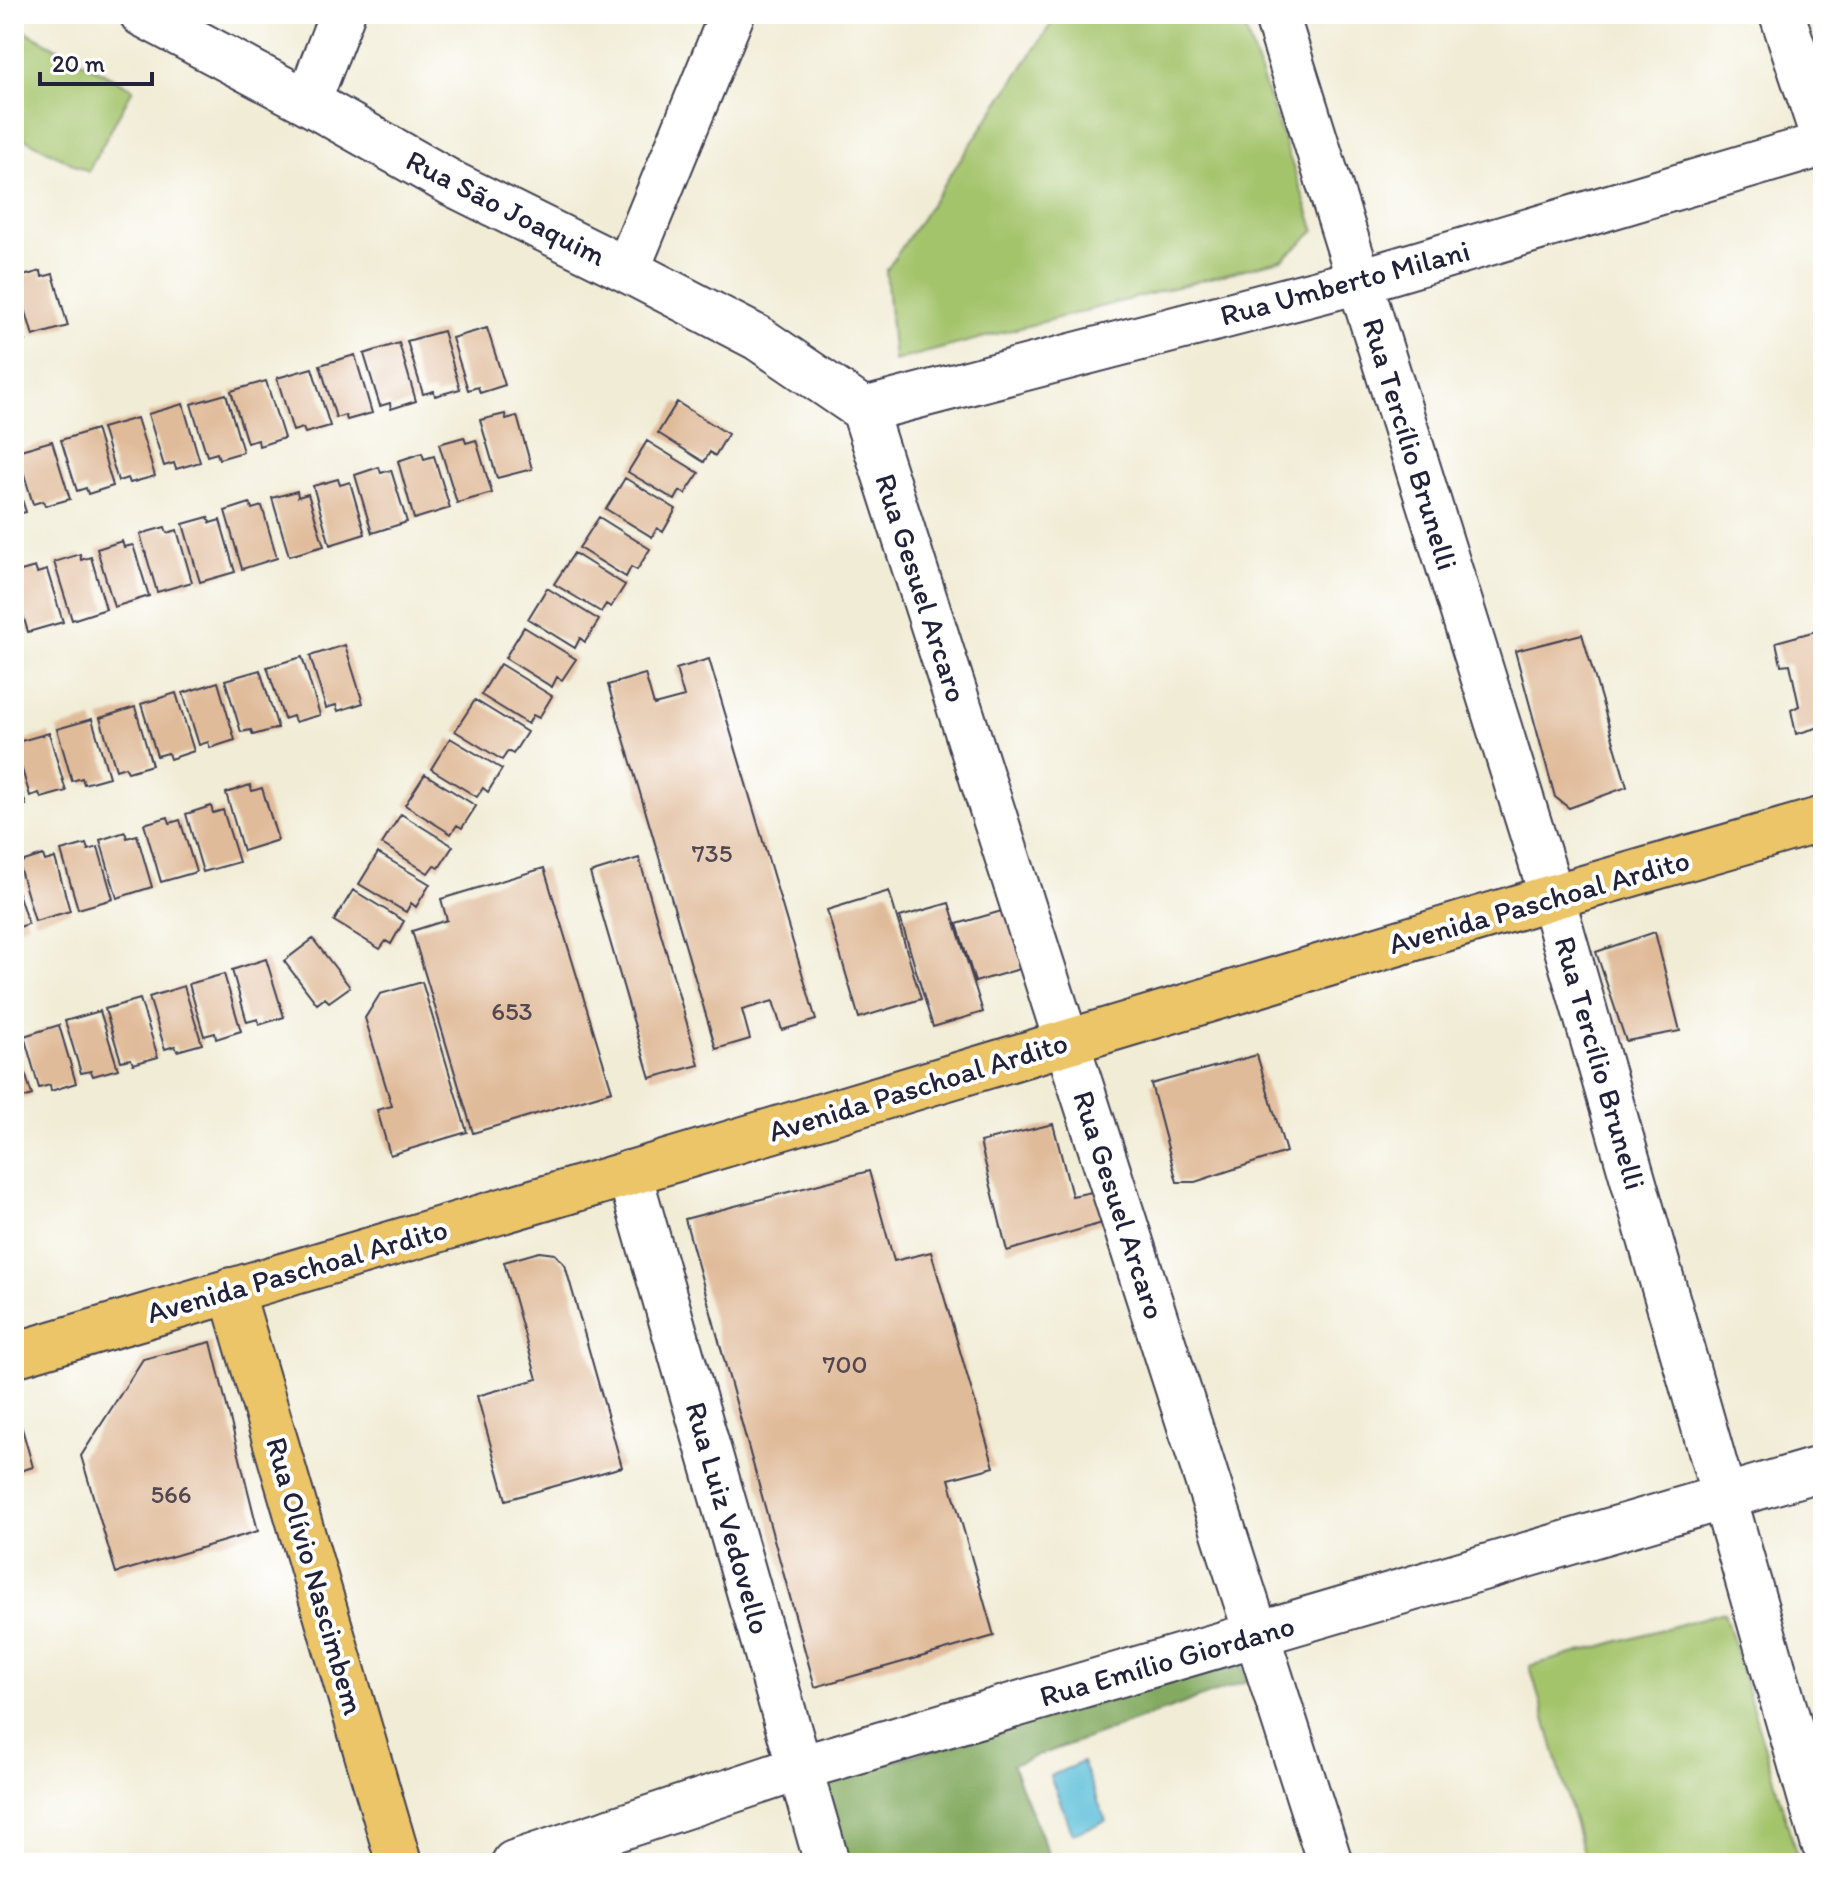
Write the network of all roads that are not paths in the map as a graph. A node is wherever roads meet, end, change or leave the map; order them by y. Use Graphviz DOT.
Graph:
graph roads {
  1 [pos="142,14"];
  2 [pos="342,14"];
  3 [pos="732,14"];
  4 [pos="1276,14"];
  5 [pos="1782,14"];
  6 [pos="308,102"];
  7 [pos="1823,137"];
  8 [pos="1823,144"];
  9 [pos="627,270"];
  10 [pos="1360,281"];
  11 [pos="864,410"];
  12 [pos="1823,819"];
  13 [pos="1552,897"];
  14 [pos="1066,1042"];
  15 [pos="629,1173"];
  16 [pos="231,1290"];
  17 [pos="14,1355"];
  18 [pos="1823,1468"];
  19 [pos="1725,1497"];
  20 [pos="1257,1634"];
  21 [pos="800,1768"];
  22 [pos="1823,1842"];
  23 [pos="399,1863"];
  24 [pos="514,1863"];
  25 [pos="827,1863"];
  26 [pos="1330,1863"];
  1 -- 6 [label="street, Rua São Joaquim"];
  2 -- 6 [label="street"];
  3 -- 9 [label="street"];
  4 -- 10 [label="street, Rua Tercílio Brunelli"];
  5 -- 7 [label="street"];
  6 -- 9 [label="street, Rua São Joaquim"];
  8 -- 10 [label="street, Rua Umberto Milani"];
  9 -- 11 [label="street, Rua São Joaquim"];
  10 -- 11 [label="street, Rua Umberto Milani"];
  10 -- 13 [label="street, Rua Tercílio Brunelli"];
  11 -- 14 [label="street, Rua Gesuel Arcaro"];
  12 -- 13 [label="main road, Avenida Paschoal Ardito"];
  13 -- 14 [label="main road, Avenida Paschoal Ardito"];
  13 -- 19 [label="street, Rua Tercílio Brunelli"];
  14 -- 15 [label="main road, Avenida Paschoal Ardito"];
  14 -- 20 [label="street, Rua Gesuel Arcaro"];
  15 -- 16 [label="main road, Avenida Paschoal Ardito"];
  15 -- 21 [label="street, Rua Luiz Vedovello"];
  16 -- 17 [label="main road, Avenida Paschoal Ardito"];
  16 -- 23 [label="main road, Rua Olívio Nascimbem"];
  18 -- 19 [label="street, Rua Emílio Giordano"];
  19 -- 20 [label="street, Rua Emílio Giordano"];
  19 -- 22 [label="street, Rua Tercílio Brunelli"];
  20 -- 21 [label="street, Rua Emílio Giordano"];
  20 -- 26 [label="street, Rua Gesuel Arcaro"];
  21 -- 24 [label="street, Rua Emílio Giordano"];
  21 -- 25 [label="street, Rua Luiz Vedovello"];
}
